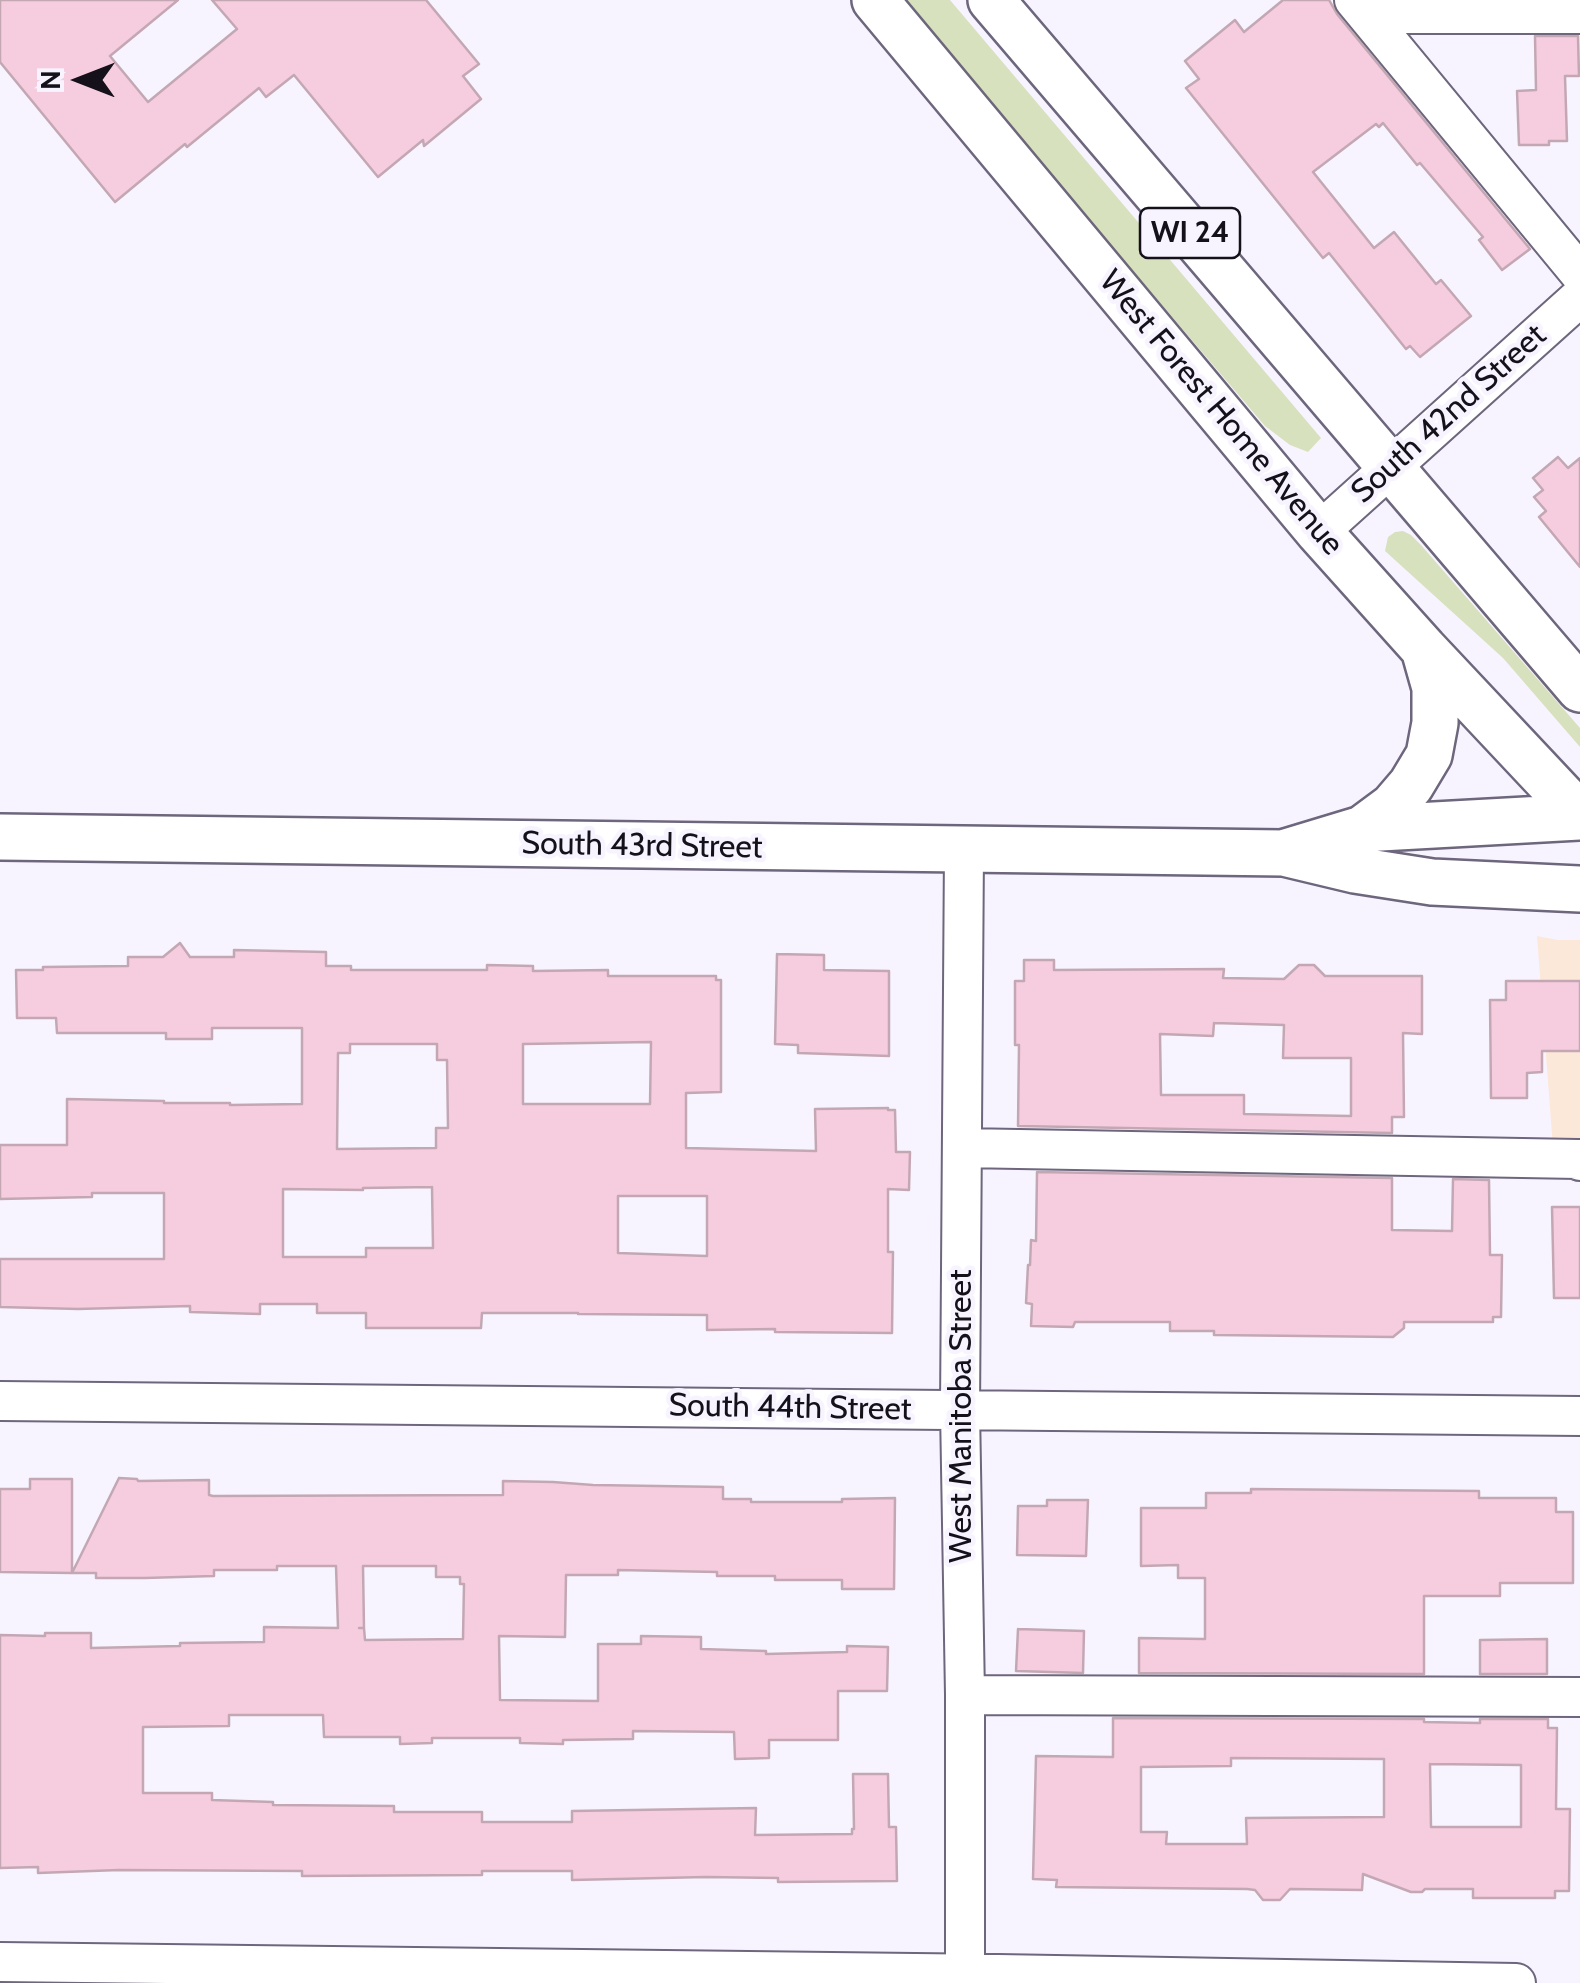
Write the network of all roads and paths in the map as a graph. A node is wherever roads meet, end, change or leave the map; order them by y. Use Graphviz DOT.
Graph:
graph roads {
  1 [pos="874,0"];
  2 [pos="991,0"];
  3 [pos="1360,7"];
  4 [pos="1580,14"];
  5 [pos="1580,274"];
  6 [pos="1580,297"];
  7 [pos="1389,467"];
  8 [pos="1319,532"];
  9 [pos="1424,649"];
  10 [pos="1580,689"];
  11 [pos="1580,816"];
  12 [pos="1362,828"];
  13 [pos="0,838"];
  14 [pos="964,850"];
  15 [pos="1284,853"];
  16 [pos="1580,889"];
  17 [pos="963,1148"];
  18 [pos="1580,1161"];
  19 [pos="0,1401"];
  20 [pos="960,1410"];
  21 [pos="1580,1416"];
  22 [pos="965,1694"];
  23 [pos="1580,1697"];
  24 [pos="0,1962"];
  25 [pos="964,1978"];
  26 [pos="1516,1983"];
  1 -- 8 [label="main road, West Forest Home Avenue / WI 24"];
  2 -- 7 [label="main road, WI 24"];
  3 -- 4 [label="street"];
  3 -- 5 [label="street"];
  6 -- 7 [label="street, South 42nd Street"];
  7 -- 8 [label="street, South 42nd Street"];
  7 -- 10 [label="main road, WI 24"];
  8 -- 9 [label="main road, West Forest Home Avenue / WI 24"];
  9 -- 11 [label="main road, West Forest Home Avenue / WI 24"];
  9 -- 12 [label="main road"];
  11 -- 12 [label="main road, South 43rd Street"];
  12 -- 15 [label="main road, South 43rd Street"];
  13 -- 14 [label="main road, South 43rd Street"];
  14 -- 15 [label="main road, South 43rd Street"];
  14 -- 17 [label="street, West Manitoba Street"];
  15 -- 16 [label="main road, South 43rd Street"];
  17 -- 18 [label="street"];
  17 -- 20 [label="street, West Manitoba Street"];
  19 -- 20 [label="street, South 44th Street"];
  20 -- 21 [label="street, South 44th Street"];
  20 -- 22 [label="street, West Manitoba Street"];
  22 -- 23 [label="street"];
  22 -- 25 [label="street, West Manitoba Street"];
  24 -- 25 [label="street"];
  25 -- 26 [label="street"];
}
